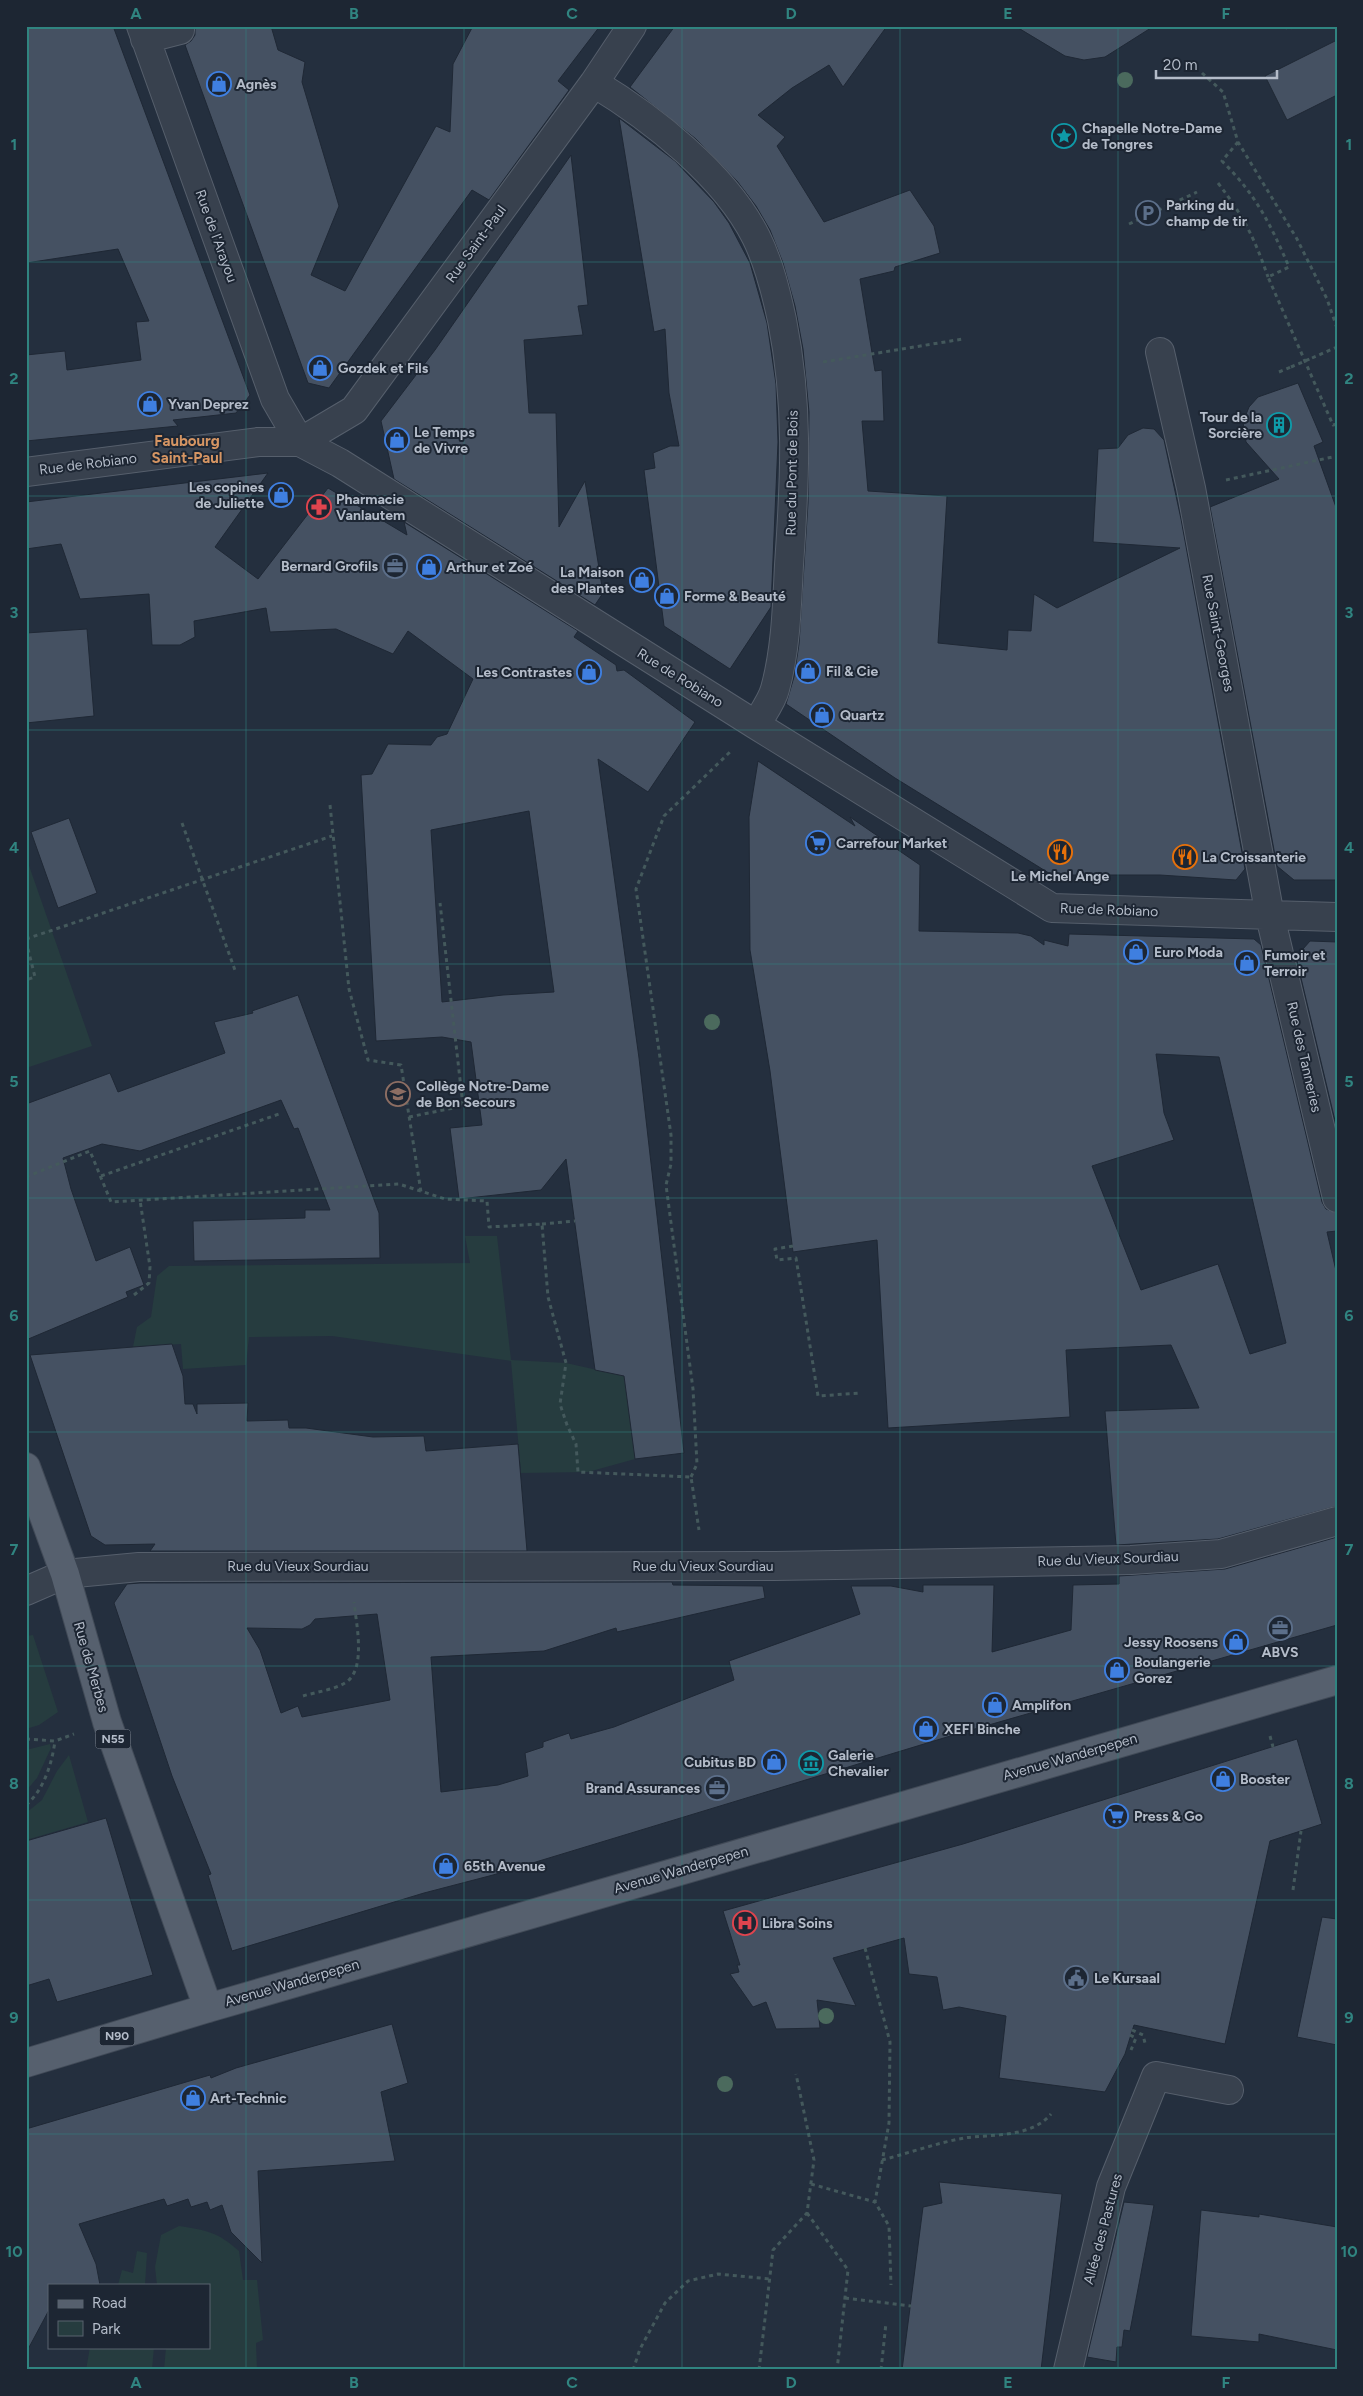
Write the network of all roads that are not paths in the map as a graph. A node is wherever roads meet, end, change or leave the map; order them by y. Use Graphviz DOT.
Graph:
graph roads {
  1 [pos="632,26"];
  2 [pos="180,30"];
  3 [pos="143,33"];
  4 [pos="594,82"];
  5 [pos="1160,352"];
  6 [pos="300,442"];
  7 [pos="26,472"];
  8 [pos="756,725"];
  9 [pos="1270,916"];
  10 [pos="1337,917"];
  11 [pos="1337,1198"];
  12 [pos="26,1467"];
  13 [pos="1337,1521"];
  14 [pos="66,1574"];
  15 [pos="26,1591"];
  16 [pos="1337,1680"];
  17 [pos="208,2008"];
  18 [pos="26,2064"];
  19 [pos="1229,2090"];
  20 [pos="1068,2370"];
  1 -- 4 [label="street, Rue Saint-Paul"];
  2 -- 3 [label="street"];
  3 -- 6 [label="street, Rue de l'Arayou"];
  4 -- 6 [label="street, Rue Saint-Paul"];
  4 -- 8 [label="street, Rue du Pont de Bois"];
  5 -- 9 [label="street, Rue Saint-Georges"];
  6 -- 7 [label="street, Rue de Robiano"];
  6 -- 8 [label="street, Rue de Robiano"];
  8 -- 9 [label="street, Rue de Robiano"];
  9 -- 10 [label="street, Rue de Robiano"];
  9 -- 11 [label="street, Rue des Tanneries"];
  12 -- 14 [label="main road, Rue de Merbes / N55"];
  13 -- 14 [label="street, Rue du Vieux Sourdiau"];
  14 -- 15 [label="street, Rue du Vieux Sourdiau"];
  14 -- 17 [label="main road, Rue de Merbes / N55"];
  16 -- 17 [label="main road, Avenue Wanderpepen / N90"];
  17 -- 18 [label="main road, Avenue Wanderpepen / N90"];
  19 -- 20 [label="street, Allée des Pastures"];
}
